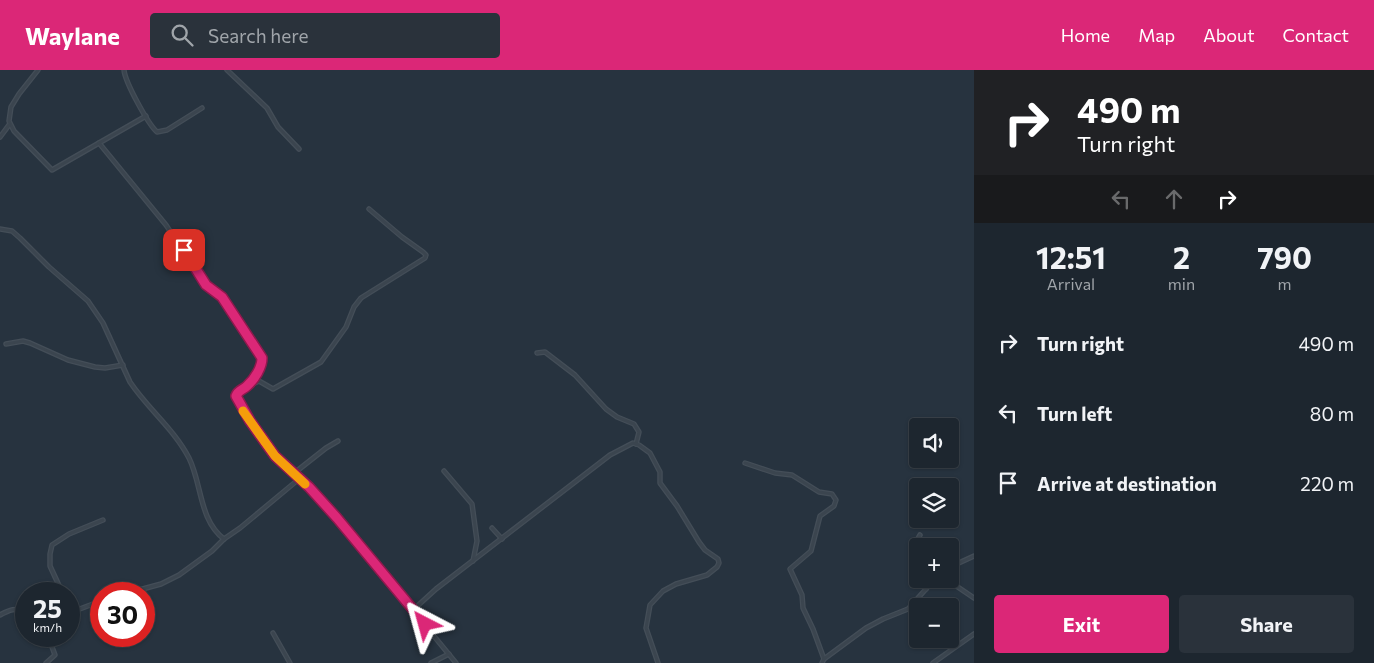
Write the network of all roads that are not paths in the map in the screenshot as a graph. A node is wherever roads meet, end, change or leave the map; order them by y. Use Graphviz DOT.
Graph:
graph roads {
  1 [pos="38,70"];
  2 [pos="124,70"];
  3 [pos="227,70"];
  4 [pos="202,108"];
  5 [pos="146,116"];
  6 [pos="9,125"];
  7 [pos="0,136"];
  8 [pos="99,143"];
  9 [pos="299,148"];
  10 [pos="370,210"];
  11 [pos="0,229"];
  12 [pos="6,344"];
  13 [pos="537,353"];
  14 [pos="123,365"];
  15 [pos="247,386"];
  16 [pos="338,442"];
  17 [pos="636,444"];
  18 [pos="745,463"];
  19 [pos="444,471"];
  20 [pos="293,474"];
  21 [pos="299,479"];
  22 [pos="103,520"];
  23 [pos="492,528"];
  24 [pos="224,539"];
  25 [pos="502,540"];
  26 [pos="974,556"];
  27 [pos="473,562"];
  28 [pos="959,563"];
  29 [pos="57,582"];
  30 [pos="155,585"];
  31 [pos="959,588"];
  32 [pos="926,589"];
  33 [pos="974,598"];
  34 [pos="15,609"];
  35 [pos="413,610"];
  36 [pos="0,615"];
  37 [pos="273,633"];
  38 [pos="974,634"];
  39 [pos="52,647"];
  40 [pos="449,654"];
  41 [pos="823,661"];
  42 [pos="46,663"];
  43 [pos="290,663"];
  44 [pos="431,663"];
  45 [pos="456,663"];
  46 [pos="658,663"];
  47 [pos="933,663"];
  1 -- 6 [label="street"];
  2 -- 5 [label="street"];
  3 -- 9 [label="street"];
  4 -- 5 [label="street"];
  5 -- 8 [label="street"];
  6 -- 7 [label="street"];
  6 -- 8 [label="street"];
  8 -- 15 [label="street"];
  10 -- 15 [label="street"];
  11 -- 14 [label="street"];
  12 -- 14 [label="street"];
  13 -- 17 [label="street"];
  14 -- 24 [label="street"];
  15 -- 20 [label="street"];
  16 -- 20 [label="street"];
  17 -- 25 [label="street"];
  17 -- 46 [label="street"];
  18 -- 41 [label="street"];
  19 -- 27 [label="street"];
  20 -- 21 [label="street"];
  21 -- 24 [label="street"];
  21 -- 35 [label="street"];
  22 -- 29 [label="street"];
  23 -- 25 [label="street"];
  24 -- 30 [label="street"];
  25 -- 27 [label="street"];
  26 -- 28 [label="street"];
  27 -- 35 [label="street"];
  31 -- 33 [label="street"];
  32 -- 41 [label="street"];
  34 -- 36 [label="street"];
  35 -- 40 [label="street"];
  37 -- 43 [label="street"];
  38 -- 47 [label="street"];
  39 -- 42 [label="street"];
  40 -- 44 [label="street"];
  40 -- 45 [label="street"];
}
